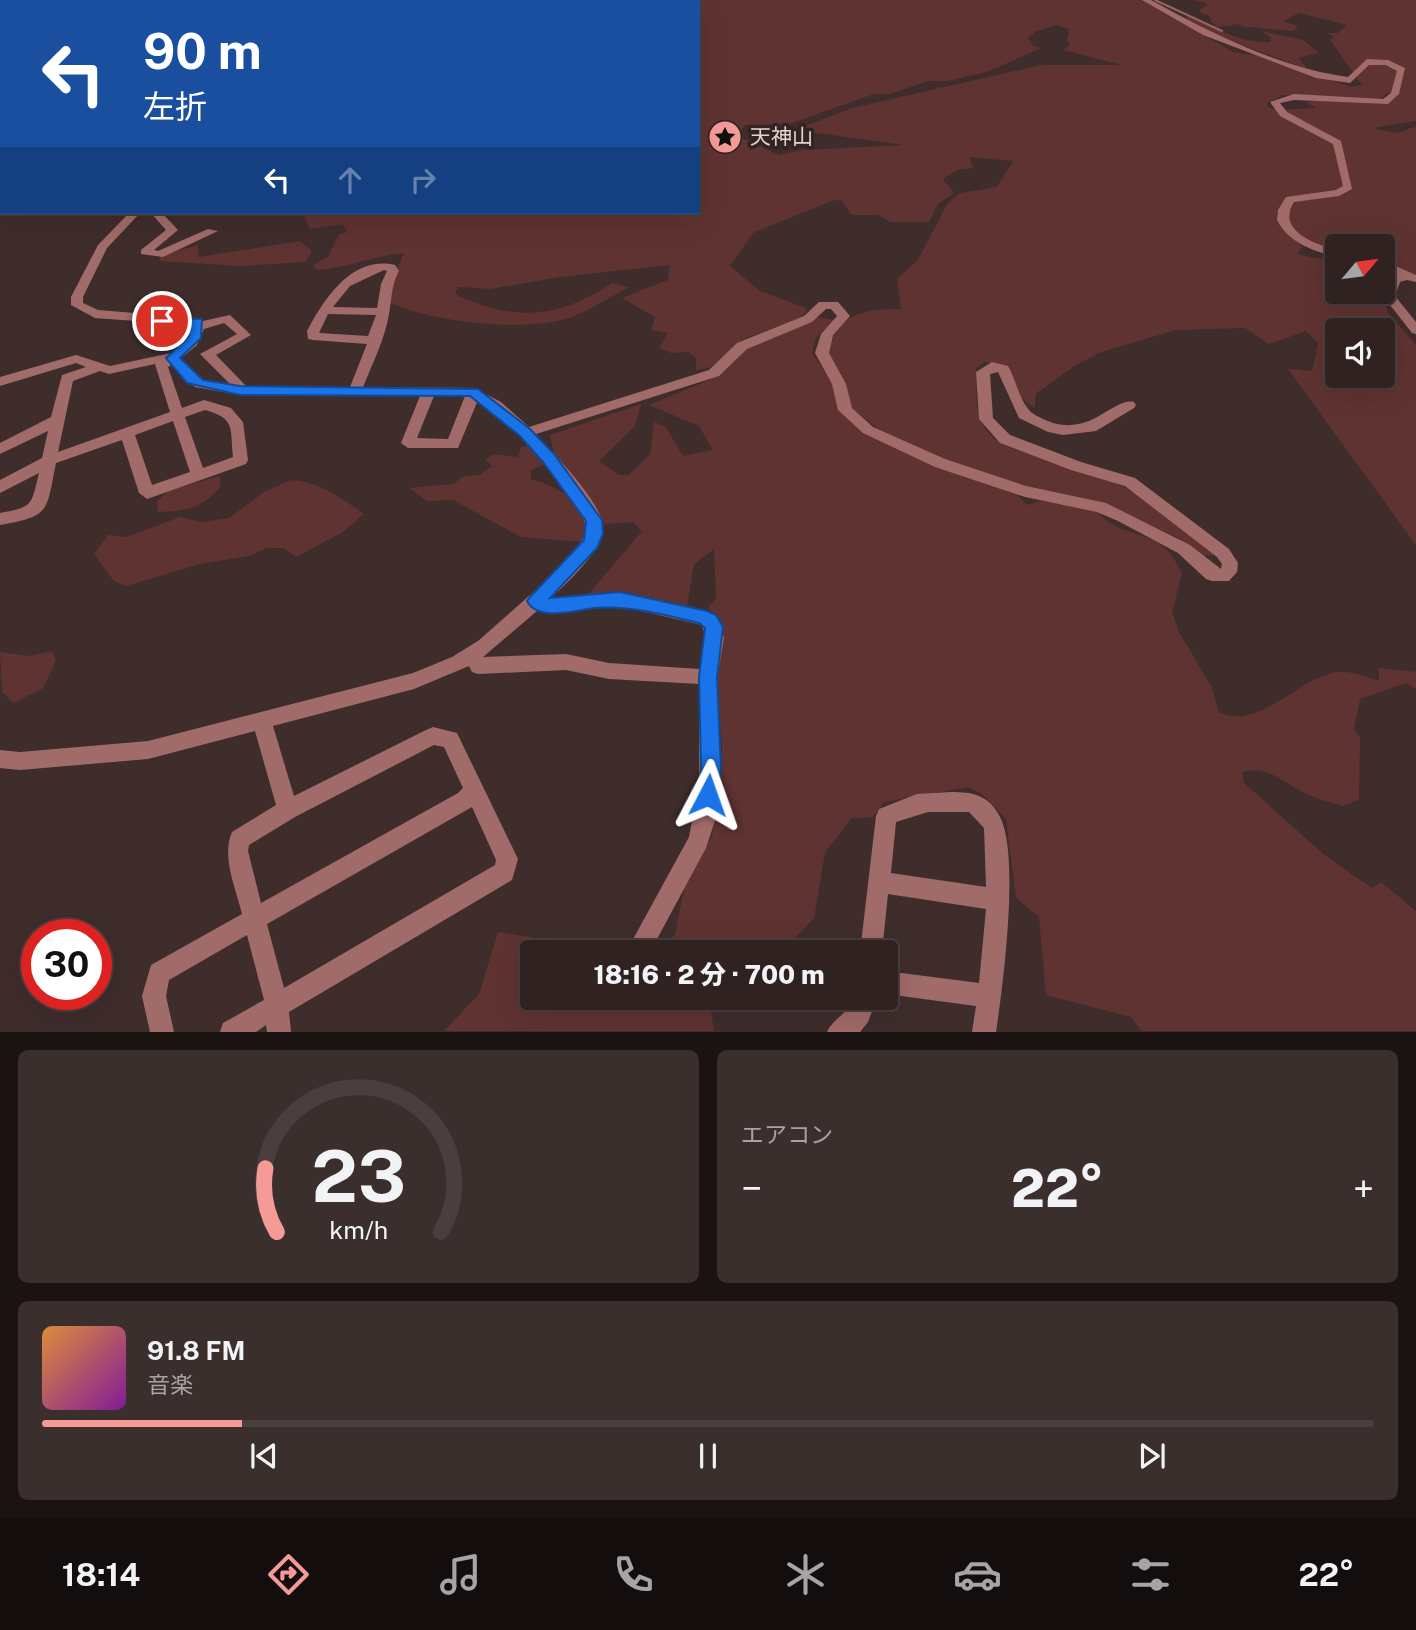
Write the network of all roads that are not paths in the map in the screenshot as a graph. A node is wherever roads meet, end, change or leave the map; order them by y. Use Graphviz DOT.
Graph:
graph roads {
  1 [pos="1146,0"];
  2 [pos="134,214"];
  3 [pos="157,214"];
  4 [pos="212,231"];
  5 [pos="1325,251"];
  6 [pos="1395,269"];
  7 [pos="1413,278"];
  8 [pos="324,310"];
  9 [pos="384,312"];
  10 [pos="199,326"];
  11 [pos="1416,330"];
  12 [pos="377,337"];
  13 [pos="173,358"];
  14 [pos="99,367"];
  15 [pos="0,382"];
  16 [pos="240,391"];
  17 [pos="355,391"];
  18 [pos="429,392"];
  19 [pos="474,392"];
  20 [pos="1129,405"];
  21 [pos="178,414"];
  22 [pos="58,420"];
  23 [pos="127,433"];
  24 [pos="525,433"];
  25 [pos="0,449"];
  26 [pos="50,460"];
  27 [pos="198,475"];
  28 [pos="0,487"];
  29 [pos="0,519"];
  30 [pos="536,601"];
  31 [pos="472,655"];
  32 [pos="708,677"];
  33 [pos="262,722"];
  34 [pos="0,760"];
  35 [pos="474,791"];
  36 [pos="288,810"];
  37 [pos="878,881"];
  38 [pos="995,899"];
  39 [pos="256,917"];
  40 [pos="644,940"];
  41 [pos="872,940"];
  42 [pos="898,984"];
  43 [pos="990,996"];
  44 [pos="277,1006"];
  45 [pos="862,1010"];
  46 [pos="162,1031"];
  47 [pos="232,1031"];
  48 [pos="279,1031"];
  49 [pos="839,1031"];
  50 [pos="984,1031"];
  1 -- 5 [label="street"];
  2 -- 10 [label="street"];
  3 -- 4 [label="street"];
  6 -- 7 [label="street"];
  7 -- 11 [label="street"];
  8 -- 9 [label="street"];
  8 -- 9 [label="street"];
  8 -- 12 [label="street"];
  9 -- 12 [label="street"];
  10 -- 13 [label="street"];
  10 -- 16 [label="street"];
  12 -- 17 [label="street"];
  13 -- 14 [label="street"];
  13 -- 16 [label="street"];
  13 -- 21 [label="street"];
  14 -- 15 [label="street"];
  14 -- 22 [label="street"];
  16 -- 17 [label="street"];
  17 -- 18 [label="street"];
  18 -- 19 [label="street"];
  18 -- 19 [label="street"];
  19 -- 24 [label="street"];
  20 -- 24 [label="street"];
  21 -- 23 [label="street"];
  21 -- 27 [label="street"];
  21 -- 27 [label="street"];
  22 -- 25 [label="street"];
  22 -- 26 [label="street"];
  23 -- 26 [label="street"];
  23 -- 27 [label="street"];
  24 -- 30 [label="street"];
  26 -- 28 [label="street"];
  26 -- 29 [label="street"];
  30 -- 31 [label="street"];
  30 -- 32 [label="street"];
  31 -- 32 [label="street"];
  31 -- 33 [label="street"];
  32 -- 40 [label="street"];
  33 -- 34 [label="street"];
  33 -- 36 [label="street"];
  35 -- 36 [label="street"];
  35 -- 39 [label="street"];
  35 -- 44 [label="street"];
  36 -- 39 [label="street"];
  37 -- 38 [label="street"];
  37 -- 38 [label="street"];
  37 -- 41 [label="street"];
  38 -- 43 [label="street"];
  39 -- 44 [label="street"];
  39 -- 46 [label="street"];
  42 -- 43 [label="street"];
  43 -- 50 [label="street"];
  44 -- 47 [label="street"];
  44 -- 48 [label="street"];
  45 -- 49 [label="street"];
}
